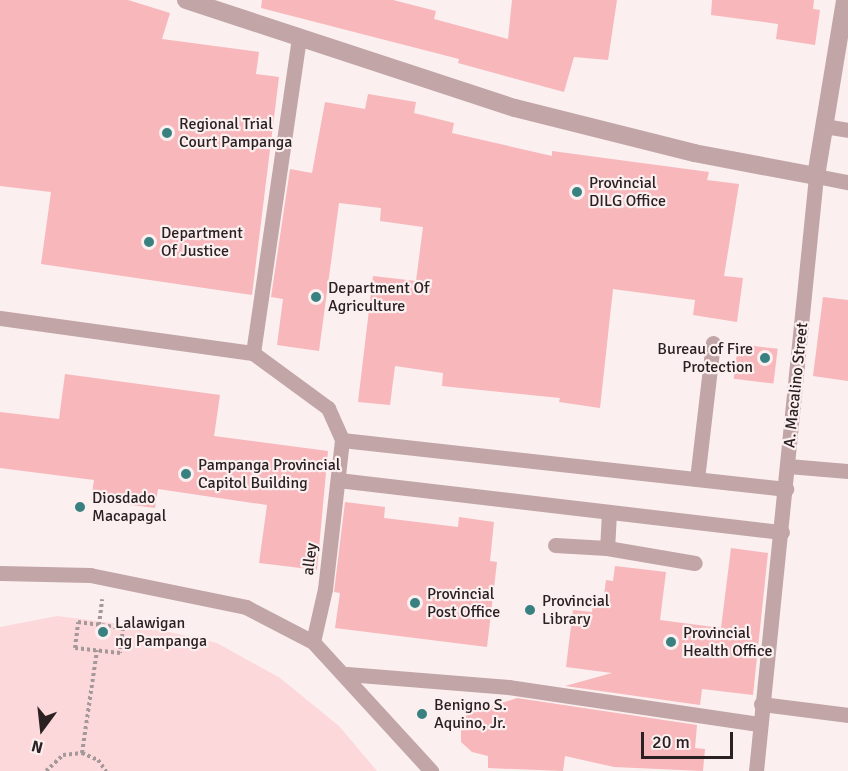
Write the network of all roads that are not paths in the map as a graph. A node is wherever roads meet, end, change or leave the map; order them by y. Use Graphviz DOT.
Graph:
graph roads {
  1 [pos="186,0"];
  2 [pos="845,0"];
  3 [pos="299,37"];
  4 [pos="824,126"];
  5 [pos="848,130"];
  6 [pos="816,176"];
  7 [pos="848,182"];
  8 [pos="0,318"];
  9 [pos="713,343"];
  10 [pos="254,353"];
  11 [pos="342,440"];
  12 [pos="788,466"];
  13 [pos="848,471"];
  14 [pos="697,479"];
  15 [pos="338,480"];
  16 [pos="786,489"];
  17 [pos="609,512"];
  18 [pos="782,532"];
  19 [pos="555,545"];
  20 [pos="606,548"];
  21 [pos="695,563"];
  22 [pos="0,573"];
  23 [pos="313,642"];
  24 [pos="347,674"];
  25 [pos="761,704"];
  26 [pos="848,715"];
  27 [pos="760,724"];
  28 [pos="431,771"];
  29 [pos="756,771"];
  1 -- 3 [label="street"];
  2 -- 4 [label="street, A. Macalino Street"];
  3 -- 6 [label="street"];
  3 -- 10 [label="lane"];
  4 -- 5 [label="lane"];
  4 -- 6 [label="street, A. Macalino Street"];
  6 -- 7 [label="lane"];
  6 -- 12 [label="lane, A. Macalino Street"];
  8 -- 10 [label="lane"];
  9 -- 14 [label="lane"];
  10 -- 11 [label="lane"];
  11 -- 14 [label="lane"];
  11 -- 15 [label="lane, alley"];
  12 -- 13 [label="lane"];
  12 -- 16 [label="lane, A. Macalino Street"];
  14 -- 16 [label="lane"];
  15 -- 17 [label="lane"];
  15 -- 23 [label="lane, alley"];
  16 -- 18 [label="lane, A. Macalino Street"];
  17 -- 18 [label="lane"];
  17 -- 20 [label="lane"];
  18 -- 25 [label="lane, A. Macalino Street"];
  19 -- 20 [label="lane"];
  20 -- 21 [label="lane"];
  22 -- 23 [label="lane"];
  23 -- 24 [label="lane"];
  24 -- 27 [label="lane"];
  24 -- 28 [label="lane"];
  25 -- 26 [label="lane"];
  25 -- 27 [label="lane, A. Macalino Street"];
  27 -- 29 [label="lane, A. Macalino Street"];
}
